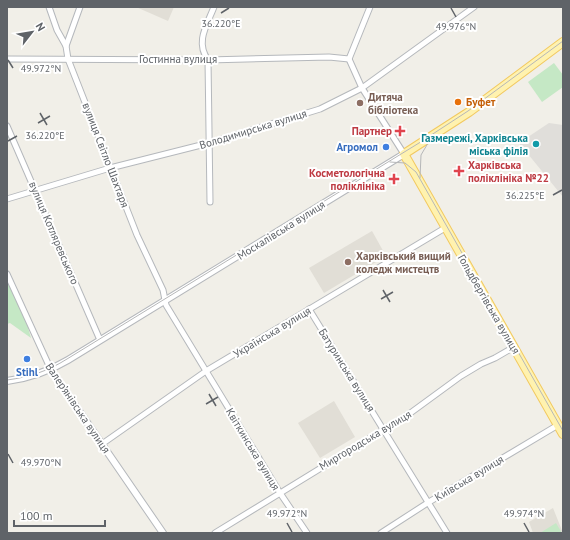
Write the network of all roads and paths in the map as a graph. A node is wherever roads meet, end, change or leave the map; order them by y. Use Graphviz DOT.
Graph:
graph roads {
  1 [pos="49,7"];
  2 [pos="80,7"];
  3 [pos="214,7"];
  4 [pos="370,7"];
  5 [pos="474,7"];
  6 [pos="563,42"];
  7 [pos="66,46"];
  8 [pos="7,59"];
  9 [pos="68,59"];
  10 [pos="349,59"];
  11 [pos="208,60"];
  12 [pos="362,88"];
  13 [pos="7,126"];
  14 [pos="209,143"];
  15 [pos="404,154"];
  16 [pos="110,168"];
  17 [pos="36,191"];
  18 [pos="7,199"];
  19 [pos="210,202"];
  20 [pos="445,228"];
  21 [pos="7,274"];
  22 [pos="165,301"];
  23 [pos="309,309"];
  24 [pos="100,340"];
  25 [pos="514,347"];
  26 [pos="51,370"];
  27 [pos="206,371"];
  28 [pos="7,381"];
  29 [pos="558,425"];
  30 [pos="383,428"];
  31 [pos="563,434"];
  32 [pos="102,444"];
  33 [pos="280,493"];
  34 [pos="429,502"];
  35 [pos="163,533"];
  36 [pos="215,533"];
  37 [pos="307,533"];
  38 [pos="381,533"];
  39 [pos="447,533"];
  1 -- 7 [label="street"];
  2 -- 7 [label="street, вулиця Світло Шахтаря"];
  3 -- 11 [label="street"];
  4 -- 10 [label="street"];
  5 -- 12 [label="street, Володимирська вулиця"];
  6 -- 15 [label="main road, Москалівська вулиця"];
  7 -- 9 [label="street, вулиця Світло Шахтаря"];
  8 -- 9 [label="street, Гостинна вулиця"];
  9 -- 11 [label="street, Гостинна вулиця"];
  9 -- 16 [label="street, вулиця Світло Шахтаря"];
  10 -- 11 [label="street, Гостинна вулиця"];
  10 -- 12 [label="street"];
  11 -- 14 [label="street"];
  12 -- 14 [label="street, Володимирська вулиця"];
  12 -- 15 [label="street"];
  13 -- 17 [label="street, вулиця Котляревського"];
  14 -- 16 [label="street, Володимирська вулиця"];
  14 -- 19 [label="street"];
  15 -- 20 [label="main road, Гольдбергівська вулиця"];
  15 -- 22 [label="street, Москалівська вулиця"];
  16 -- 17 [label="street, Володимирська вулиця"];
  16 -- 22 [label="street, вулиця Світло Шахтаря"];
  17 -- 18 [label="street, Володимирська вулиця"];
  17 -- 24 [label="street, вулиця Котляревського"];
  20 -- 23 [label="street, Українська вулиця"];
  20 -- 25 [label="main road, Гольдбергівська вулиця"];
  21 -- 26 [label="street, Валер’янівська вулиця"];
  22 -- 24 [label="street, Москалівська вулиця"];
  22 -- 27 [label="street, Квіткинська вулиця"];
  23 -- 27 [label="street, Українська вулиця"];
  23 -- 30 [label="street, Батуринська вулиця"];
  24 -- 26 [label="street, Москалівська вулиця"];
  25 -- 29 [label="main road, Гольдбергівська вулиця"];
  25 -- 30 [label="street, Миргородська вулиця"];
  26 -- 28 [label="street, Москалівська вулиця"];
  26 -- 32 [label="street, Валер’янівська вулиця"];
  27 -- 32 [label="street, Українська вулиця"];
  27 -- 33 [label="street, Квіткинська вулиця"];
  29 -- 31 [label="main road, Гольдбергівська вулиця"];
  29 -- 34 [label="street, Київська вулиця"];
  30 -- 33 [label="street, Миргородська вулиця"];
  30 -- 34 [label="street, Батуринська вулиця"];
  32 -- 35 [label="street, Валер’янівська вулиця"];
  33 -- 36 [label="street, Миргородська вулиця"];
  33 -- 37 [label="street, Квіткинська вулиця"];
  34 -- 38 [label="street, Київська вулиця"];
  34 -- 39 [label="street, Батуринська вулиця"];
}
